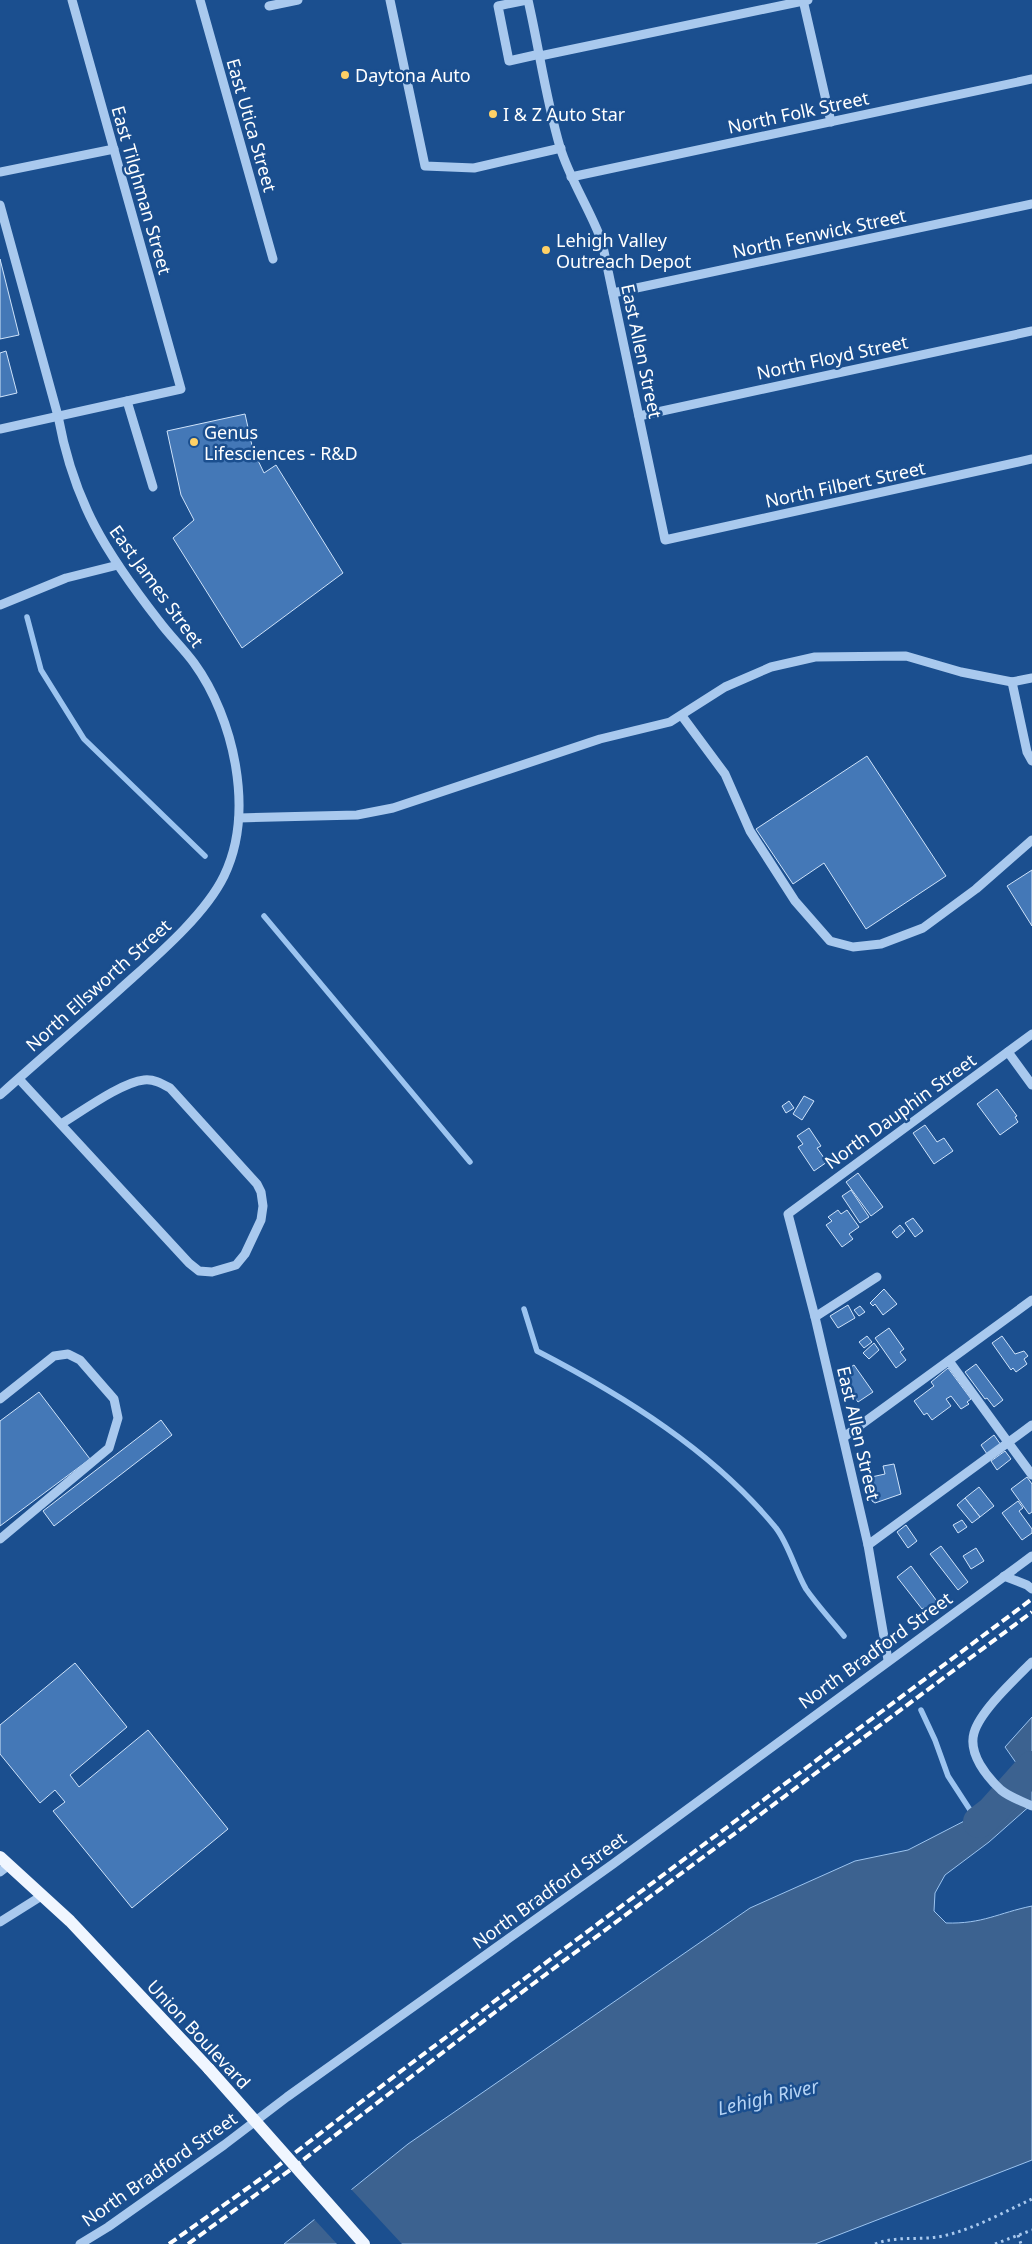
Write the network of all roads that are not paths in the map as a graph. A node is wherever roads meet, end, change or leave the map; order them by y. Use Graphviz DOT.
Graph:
graph roads {
  1 [pos="72,0"];
  2 [pos="200,0"];
  3 [pos="298,0"];
  4 [pos="390,0"];
  5 [pos="527,0"];
  6 [pos="805,0"];
  7 [pos="497,3"];
  8 [pos="269,6"];
  9 [pos="540,55"];
  10 [pos="1032,79"];
  11 [pos="832,122"];
  12 [pos="561,148"];
  13 [pos="114,149"];
  14 [pos="0,172"];
  15 [pos="571,177"];
  16 [pos="1032,204"];
  17 [pos="0,205"];
  18 [pos="274,259"];
  19 [pos="613,294"];
  20 [pos="1032,331"];
  21 [pos="127,400"];
  22 [pos="58,416"];
  23 [pos="639,416"];
  24 [pos="0,429"];
  25 [pos="1032,459"];
  26 [pos="153,487"];
  27 [pos="665,540"];
  28 [pos="118,565"];
  29 [pos="0,605"];
  30 [pos="1032,678"];
  31 [pos="1012,682"];
  32 [pos="682,716"];
  33 [pos="1032,761"];
  34 [pos="239,818"];
  35 [pos="1032,840"];
  36 [pos="194,918"];
  37 [pos="1032,1034"];
  38 [pos="1008,1052"];
  39 [pos="18,1079"];
  40 [pos="1032,1085"];
  41 [pos="0,1095"];
  42 [pos="61,1124"];
  43 [pos="788,1214"];
  44 [pos="878,1277"];
  45 [pos="1032,1300"];
  46 [pos="816,1317"];
  47 [pos="949,1361"];
  48 [pos="0,1399"];
  49 [pos="1032,1425"];
  50 [pos="844,1437"];
  51 [pos="1008,1442"];
  52 [pos="1032,1475"];
  53 [pos="0,1539"];
  54 [pos="868,1545"];
  55 [pos="1032,1556"];
  56 [pos="1004,1576"];
  57 [pos="1032,1589"];
  58 [pos="888,1660"];
  59 [pos="1032,1662"];
  60 [pos="1032,1806"];
  61 [pos="3,1865"];
  62 [pos="43,1895"];
  63 [pos="0,1922"];
  64 [pos="80,2244"];
  65 [pos="364,2244"];
  1 -- 13 [label="street, East Tilghman Street"];
  2 -- 18 [label="street, East Utica Street"];
  3 -- 8 [label="street"];
  4 -- 12 [label="street"];
  5 -- 7 [label="street"];
  5 -- 9 [label="street, East Allen Street"];
  6 -- 9 [label="street"];
  6 -- 11 [label="street"];
  7 -- 9 [label="street"];
  9 -- 12 [label="street, East Allen Street"];
  10 -- 11 [label="street, North Folk Street"];
  11 -- 15 [label="street, North Folk Street"];
  12 -- 15 [label="street, East Allen Street"];
  13 -- 14 [label="street"];
  13 -- 21 [label="street, East Tilghman Street"];
  15 -- 19 [label="street, East Allen Street"];
  16 -- 19 [label="street, North Fenwick Street"];
  17 -- 22 [label="street, East James Street"];
  19 -- 23 [label="street, East Allen Street"];
  20 -- 23 [label="street, North Floyd Street"];
  21 -- 22 [label="street"];
  21 -- 26 [label="street"];
  22 -- 24 [label="street"];
  22 -- 28 [label="street, East James Street"];
  23 -- 27 [label="street, East Allen Street"];
  25 -- 27 [label="street, North Filbert Street"];
  28 -- 29 [label="street"];
  28 -- 34 [label="street, East James Street"];
  30 -- 31 [label="street"];
  31 -- 32 [label="street"];
  31 -- 33 [label="street"];
  32 -- 34 [label="street"];
  32 -- 35 [label="street"];
  34 -- 36 [label="street, East James Street"];
  36 -- 39 [label="street, North Ellsworth Street"];
  37 -- 38 [label="street, North Dauphin Street"];
  38 -- 40 [label="street"];
  38 -- 43 [label="street, North Dauphin Street"];
  39 -- 41 [label="street, North Ellsworth Street"];
  39 -- 42 [label="street"];
  42 -- 42 [label="street"];
  43 -- 46 [label="street, East Allen Street"];
  44 -- 46 [label="street"];
  45 -- 47 [label="street"];
  46 -- 50 [label="street, East Allen Street"];
  47 -- 50 [label="street"];
  47 -- 51 [label="street"];
  48 -- 53 [label="street"];
  49 -- 51 [label="street"];
  50 -- 54 [label="street, East Allen Street"];
  51 -- 52 [label="street"];
  51 -- 54 [label="street"];
  54 -- 58 [label="street, East Allen Street"];
  55 -- 56 [label="street, North Bradford Street"];
  56 -- 57 [label="street"];
  56 -- 58 [label="street, North Bradford Street"];
  58 -- 64 [label="street, North Bradford Street"];
  59 -- 60 [label="street"];
  61 -- 62 [label="main road, Union Boulevard"];
  62 -- 63 [label="street"];
  62 -- 65 [label="main road, Union Boulevard, bridge"];
}
